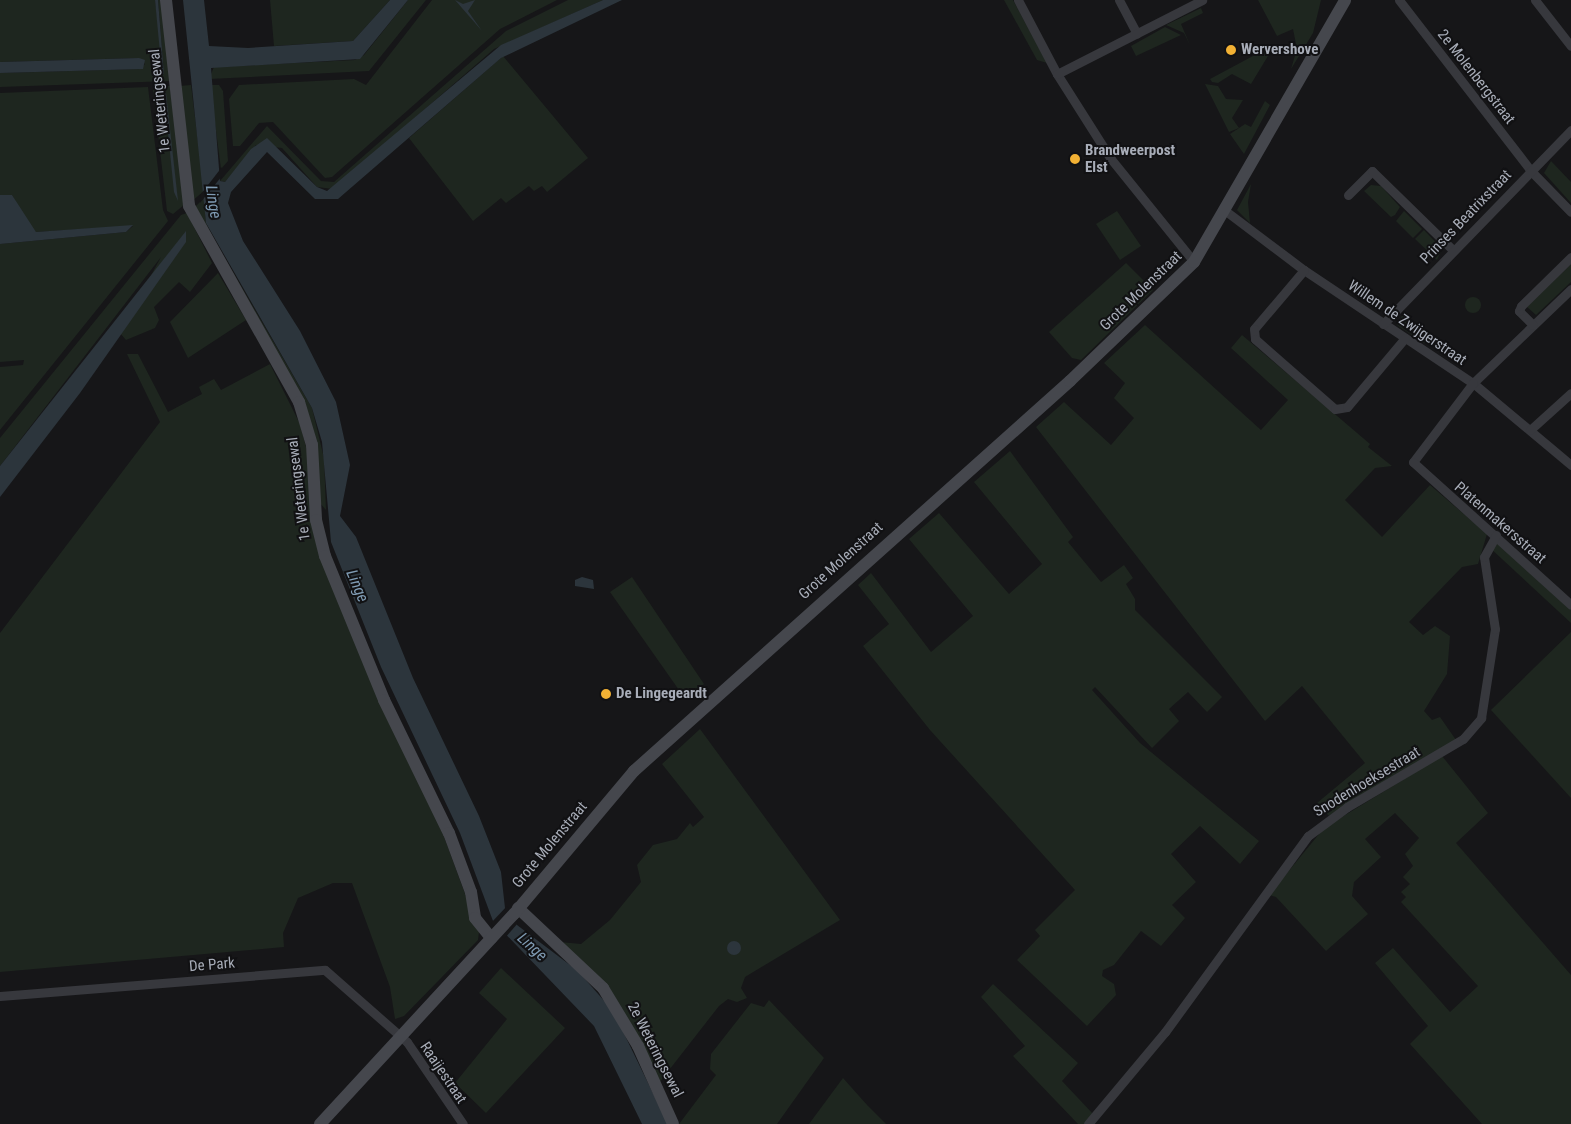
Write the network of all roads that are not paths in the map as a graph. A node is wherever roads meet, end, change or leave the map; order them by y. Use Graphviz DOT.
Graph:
graph roads {
  1 [pos="166,0"];
  2 [pos="1018,0"];
  3 [pos="1119,0"];
  4 [pos="1202,0"];
  5 [pos="1345,0"];
  6 [pos="1399,0"];
  7 [pos="1535,0"];
  8 [pos="1137,34"];
  9 [pos="1571,46"];
  10 [pos="1057,74"];
  11 [pos="1571,130"];
  12 [pos="1531,170"];
  13 [pos="1348,195"];
  14 [pos="1224,209"];
  15 [pos="1571,212"];
  16 [pos="1453,250"];
  17 [pos="1571,257"];
  18 [pos="1194,262"];
  19 [pos="1304,270"];
  20 [pos="1571,289"];
  21 [pos="1383,324"];
  22 [pos="1534,325"];
  23 [pos="1405,338"];
  24 [pos="1473,383"];
  25 [pos="1571,393"];
  26 [pos="1530,430"];
  27 [pos="1571,465"];
  28 [pos="1496,535"];
  29 [pos="1571,605"];
  30 [pos="516,911"];
  31 [pos="494,935"];
  32 [pos="0,996"];
  33 [pos="401,1036"];
  34 [pos="320,1124"];
  35 [pos="464,1124"];
  36 [pos="673,1124"];
  37 [pos="1088,1124"];
  1 -- 31 [label="street, 1e Weteringsewal"];
  2 -- 10 [label="street"];
  3 -- 8 [label="street"];
  4 -- 8 [label="street"];
  5 -- 14 [label="street, Grote Molenstraat"];
  6 -- 12 [label="street, 2e Molenbergstraat"];
  7 -- 9 [label="street"];
  8 -- 10 [label="street"];
  10 -- 18 [label="street"];
  11 -- 12 [label="street, Prinses Beatrixstraat"];
  12 -- 15 [label="street, 2e Molenbergstraat"];
  12 -- 16 [label="street, Prinses Beatrixstraat"];
  13 -- 16 [label="street"];
  14 -- 18 [label="street, Grote Molenstraat"];
  14 -- 19 [label="street, Willem de Zwijgerstraat"];
  16 -- 21 [label="street, Prinses Beatrixstraat"];
  17 -- 22 [label="street"];
  18 -- 30 [label="street, Grote Molenstraat"];
  19 -- 21 [label="street, Willem de Zwijgerstraat"];
  19 -- 23 [label="street"];
  20 -- 22 [label="street"];
  21 -- 23 [label="street, Willem de Zwijgerstraat"];
  22 -- 24 [label="street"];
  23 -- 24 [label="street, Willem de Zwijgerstraat"];
  24 -- 26 [label="street, Willem de Zwijgerstraat"];
  24 -- 28 [label="street, Platenmakersstraat"];
  25 -- 26 [label="street"];
  26 -- 27 [label="street, Willem de Zwijgerstraat"];
  28 -- 29 [label="street, Platenmakersstraat"];
  28 -- 37 [label="street, Snodenhoeksestraat"];
  30 -- 31 [label="street, Grote Molenstraat"];
  30 -- 36 [label="street, 2e Weteringsewal"];
  31 -- 33 [label="street, Grote Molenstraat"];
  32 -- 33 [label="street, De Park"];
  33 -- 34 [label="street, Grote Molenstraat"];
  33 -- 35 [label="street, Raaijestraat"];
}
